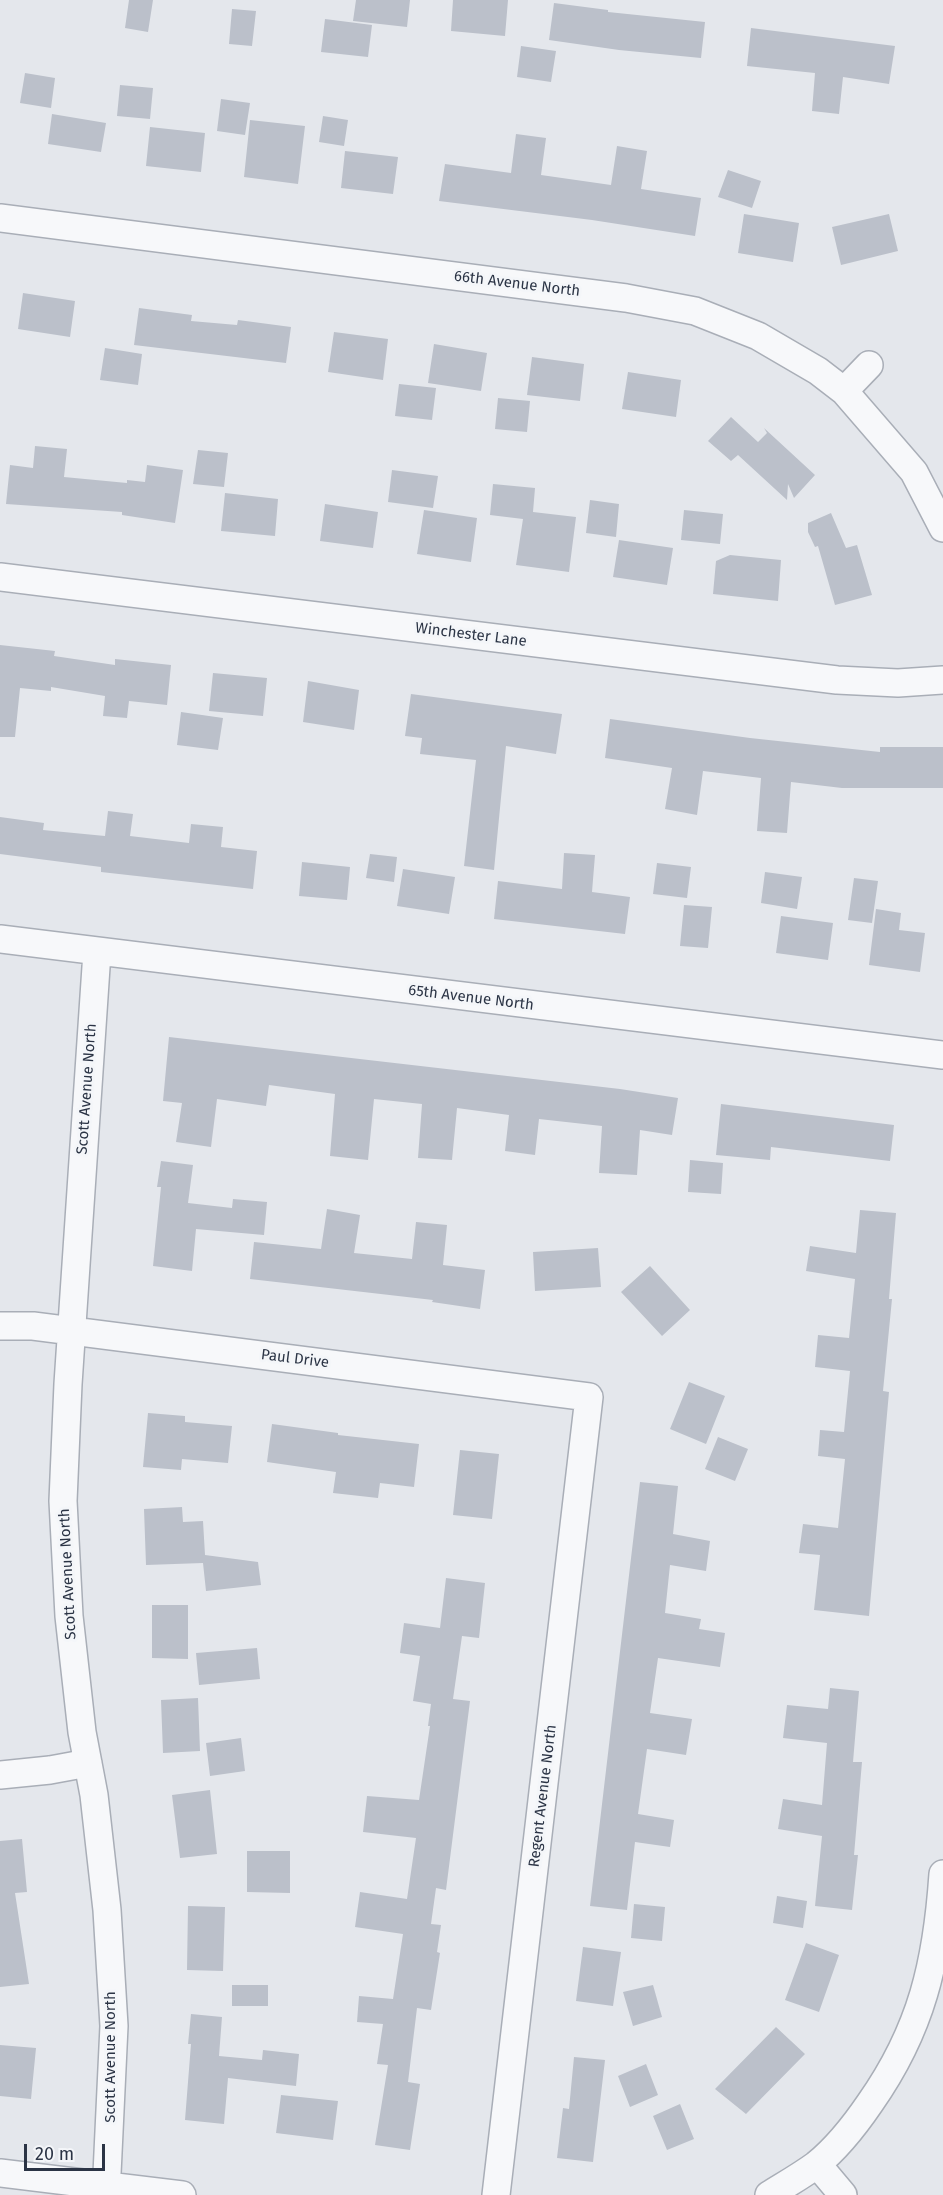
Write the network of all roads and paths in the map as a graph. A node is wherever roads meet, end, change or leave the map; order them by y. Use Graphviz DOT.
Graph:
graph roads {
  1 [pos="0,218"];
  2 [pos="870,365"];
  3 [pos="844,392"];
  4 [pos="943,528"];
  5 [pos="0,577"];
  6 [pos="943,680"];
  7 [pos="0,939"];
  8 [pos="97,951"];
  9 [pos="943,1055"];
  10 [pos="0,1326"];
  11 [pos="71,1331"];
  12 [pos="589,1396"];
  13 [pos="88,1763"];
  14 [pos="0,1775"];
  15 [pos="943,1874"];
  16 [pos="816,2164"];
  17 [pos="0,2173"];
  18 [pos="107,2190"];
  19 [pos="182,2195"];
  20 [pos="496,2195"];
  21 [pos="769,2195"];
  22 [pos="843,2195"];
  1 -- 3 [label="street, 66th Avenue North"];
  2 -- 3 [label="street"];
  3 -- 4 [label="street, 66th Avenue North"];
  5 -- 6 [label="street, Winchester Lane"];
  7 -- 8 [label="street, 65th Avenue North"];
  8 -- 9 [label="street, 65th Avenue North"];
  8 -- 11 [label="street, Scott Avenue North"];
  10 -- 11 [label="street, Paul Drive"];
  11 -- 12 [label="street, Paul Drive"];
  11 -- 13 [label="street, Scott Avenue North"];
  12 -- 20 [label="street, Regent Avenue North"];
  13 -- 14 [label="street"];
  13 -- 18 [label="street, Scott Avenue North"];
  15 -- 16 [label="street"];
  16 -- 21 [label="street"];
  16 -- 22 [label="street"];
  17 -- 18 [label="street"];
  18 -- 19 [label="street"];
}
